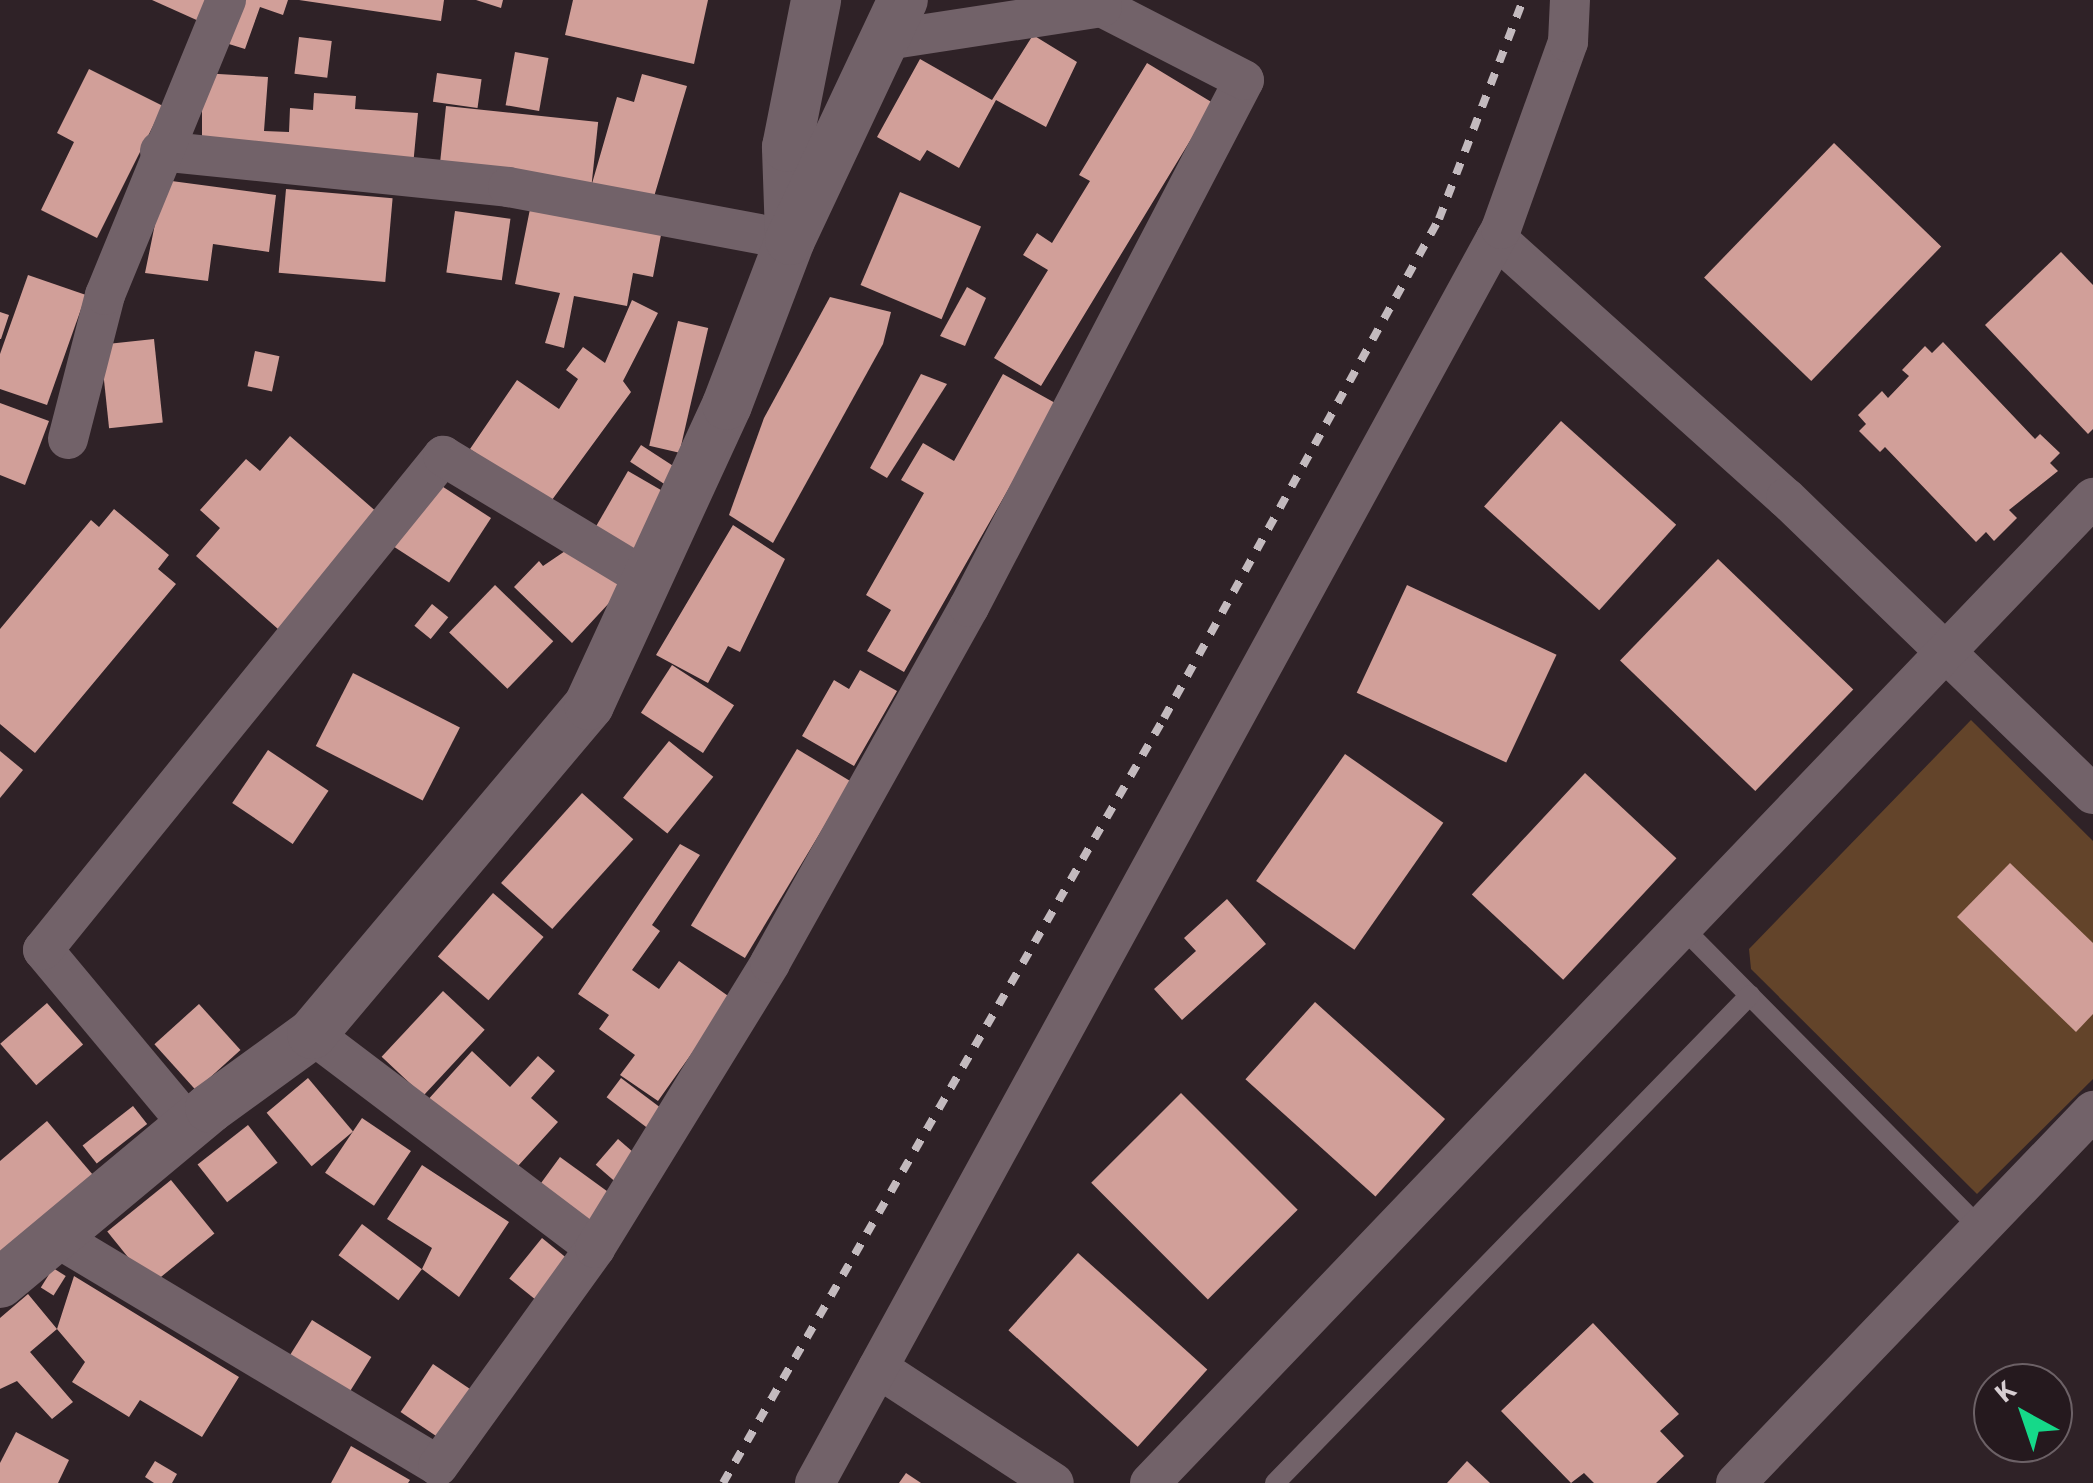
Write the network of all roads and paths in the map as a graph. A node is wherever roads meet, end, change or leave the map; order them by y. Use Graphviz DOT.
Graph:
graph roads {
  1 [pos="226,0"];
  2 [pos="816,0"];
  3 [pos="1570,0"];
  4 [pos="895,20"];
  5 [pos="160,152"];
  6 [pos="1496,238"];
  7 [pos="790,240"];
  8 [pos="68,439"];
  9 [pos="2093,498"];
  10 [pos="645,578"];
  11 [pos="1944,649"];
  12 [pos="2093,794"];
  13 [pos="1681,926"];
  14 [pos="1750,995"];
  15 [pos="312,1034"];
  16 [pos="2093,1111"];
  17 [pos="189,1125"];
  18 [pos="1980,1228"];
  19 [pos="56,1237"];
  20 [pos="595,1248"];
  21 [pos="0,1284"];
  22 [pos="878,1368"];
  23 [pos="816,1483"];
  24 [pos="1054,1483"];
  25 [pos="1150,1483"];
  26 [pos="1275,1483"];
  27 [pos="1736,1483"];
  1 -- 5 [label="street"];
  2 -- 7 [label="street"];
  3 -- 6 [label="street"];
  4 -- 7 [label="street"];
  4 -- 20 [label="street"];
  5 -- 7 [label="street"];
  5 -- 8 [label="street"];
  6 -- 11 [label="street"];
  6 -- 22 [label="street"];
  7 -- 10 [label="street"];
  9 -- 11 [label="street"];
  10 -- 15 [label="street"];
  10 -- 17 [label="street"];
  11 -- 12 [label="street"];
  11 -- 13 [label="street"];
  13 -- 14 [label="lane"];
  13 -- 25 [label="street"];
  14 -- 18 [label="lane"];
  14 -- 26 [label="lane"];
  15 -- 17 [label="street"];
  15 -- 20 [label="street"];
  16 -- 18 [label="street"];
  17 -- 19 [label="street"];
  18 -- 27 [label="street"];
  19 -- 20 [label="street"];
  19 -- 21 [label="street"];
  22 -- 23 [label="street"];
  22 -- 24 [label="street"];
}
